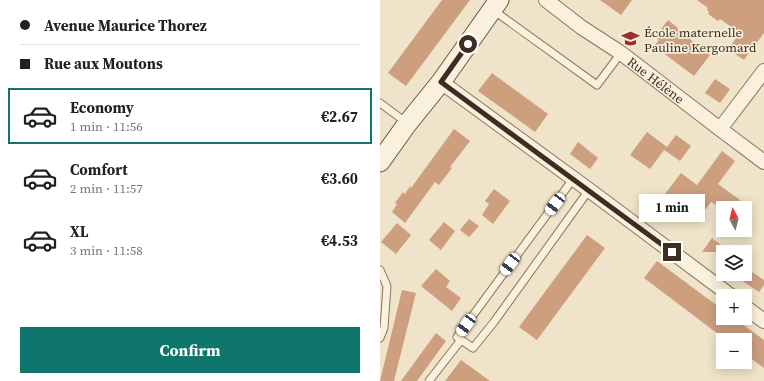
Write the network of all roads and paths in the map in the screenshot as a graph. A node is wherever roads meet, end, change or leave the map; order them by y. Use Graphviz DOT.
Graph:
graph roads {
  1 [pos="546,0"];
  2 [pos="496,5"];
  3 [pos="621,53"];
  4 [pos="764,71"];
  5 [pos="441,82"];
  6 [pos="380,103"];
  7 [pos="407,124"];
  8 [pos="720,130"];
  9 [pos="380,162"];
  10 [pos="764,162"];
  11 [pos="573,179"];
  12 [pos="589,190"];
  13 [pos="380,270"];
  14 [pos="722,289"];
  15 [pos="752,312"];
  16 [pos="764,321"];
  17 [pos="380,338"];
  18 [pos="462,340"];
  19 [pos="429,381"];
  1 -- 3 [label="street, Rue Hélène"];
  2 -- 3 [label="lane"];
  2 -- 5 [label="street"];
  3 -- 8 [label="street, Rue Hélène"];
  4 -- 8 [label="street"];
  5 -- 7 [label="street"];
  5 -- 11 [label="street"];
  6 -- 7 [label="lane"];
  7 -- 9 [label="street"];
  8 -- 10 [label="street, Rue Hélène"];
  11 -- 12 [label="street"];
  11 -- 18 [label="lane"];
  12 -- 14 [label="street"];
  12 -- 18 [label="lane"];
  13 -- 17 [label="lane"];
  15 -- 16 [label="street"];
  18 -- 19 [label="lane"];
}
